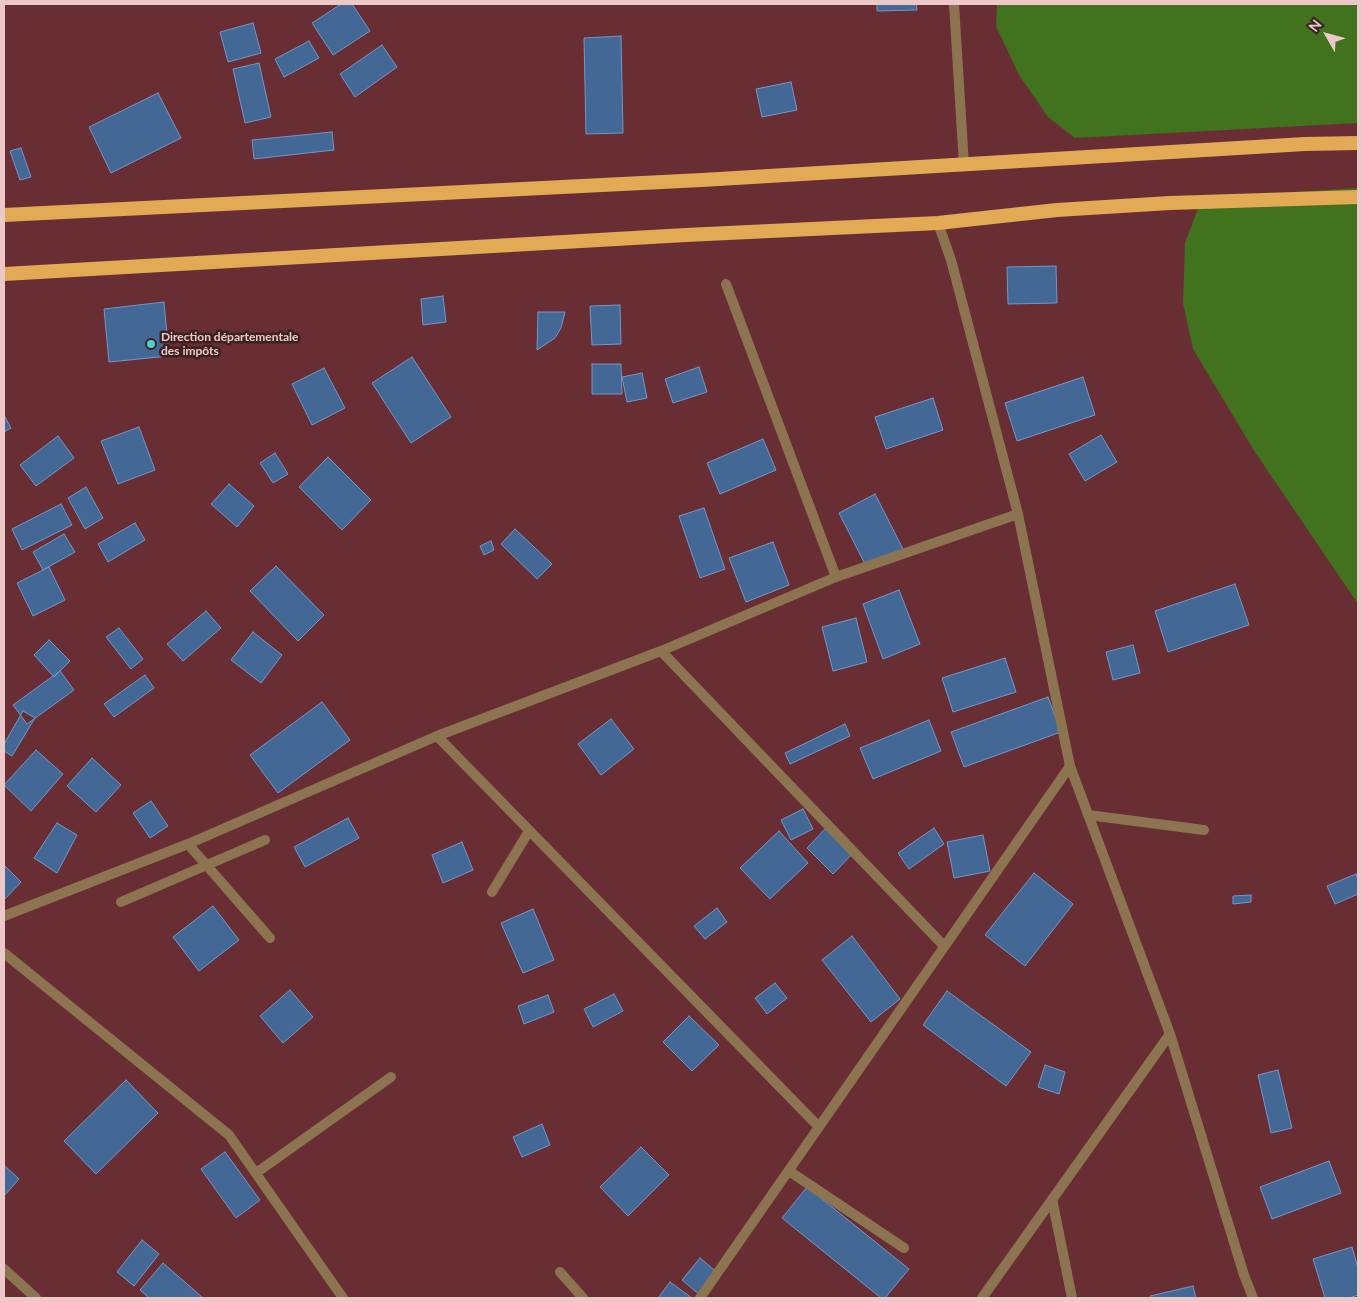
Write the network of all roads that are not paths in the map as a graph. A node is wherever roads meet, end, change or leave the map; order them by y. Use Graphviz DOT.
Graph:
graph roads {
  1 [pos="954,4"];
  2 [pos="1358,143"];
  3 [pos="964,165"];
  4 [pos="1358,197"];
  5 [pos="4,215"];
  6 [pos="938,223"];
  7 [pos="4,274"];
  8 [pos="726,284"];
  9 [pos="1018,514"];
  10 [pos="836,577"];
  11 [pos="661,652"];
  12 [pos="437,736"];
  13 [pos="1070,766"];
  14 [pos="1088,815"];
  15 [pos="1204,830"];
  16 [pos="529,831"];
  17 [pos="266,840"];
  18 [pos="188,844"];
  19 [pos="206,865"];
  20 [pos="492,892"];
  21 [pos="121,902"];
  22 [pos="4,916"];
  23 [pos="270,938"];
  24 [pos="944,946"];
  25 [pos="4,953"];
  26 [pos="1170,1034"];
  27 [pos="391,1077"];
  28 [pos="819,1127"];
  29 [pos="789,1170"];
  30 [pos="256,1173"];
  31 [pos="1052,1199"];
  32 [pos="904,1248"];
  33 [pos="4,1269"];
  34 [pos="560,1272"];
  35 [pos="36,1298"];
  36 [pos="343,1298"];
  37 [pos="583,1298"];
  38 [pos="700,1298"];
  39 [pos="982,1298"];
  40 [pos="1072,1298"];
  41 [pos="1253,1298"];
  1 -- 3 [label="street"];
  2 -- 3 [label="highway"];
  3 -- 5 [label="highway"];
  4 -- 6 [label="highway"];
  6 -- 7 [label="highway"];
  6 -- 9 [label="street"];
  8 -- 10 [label="street"];
  9 -- 10 [label="street"];
  9 -- 13 [label="street"];
  10 -- 11 [label="street"];
  11 -- 12 [label="street"];
  11 -- 24 [label="street"];
  12 -- 16 [label="street"];
  12 -- 18 [label="street"];
  13 -- 14 [label="street"];
  13 -- 24 [label="street"];
  14 -- 15 [label="street"];
  14 -- 26 [label="street"];
  16 -- 20 [label="street"];
  16 -- 28 [label="street"];
  17 -- 19 [label="street"];
  18 -- 19 [label="street"];
  18 -- 22 [label="street"];
  19 -- 21 [label="street"];
  19 -- 23 [label="street"];
  24 -- 28 [label="street"];
  25 -- 30 [label="street"];
  26 -- 31 [label="street"];
  26 -- 41 [label="street"];
  27 -- 30 [label="street"];
  28 -- 29 [label="street"];
  29 -- 32 [label="street"];
  29 -- 38 [label="street"];
  30 -- 36 [label="street"];
  31 -- 39 [label="street"];
  31 -- 40 [label="street"];
  33 -- 35 [label="street"];
  34 -- 37 [label="street"];
}
